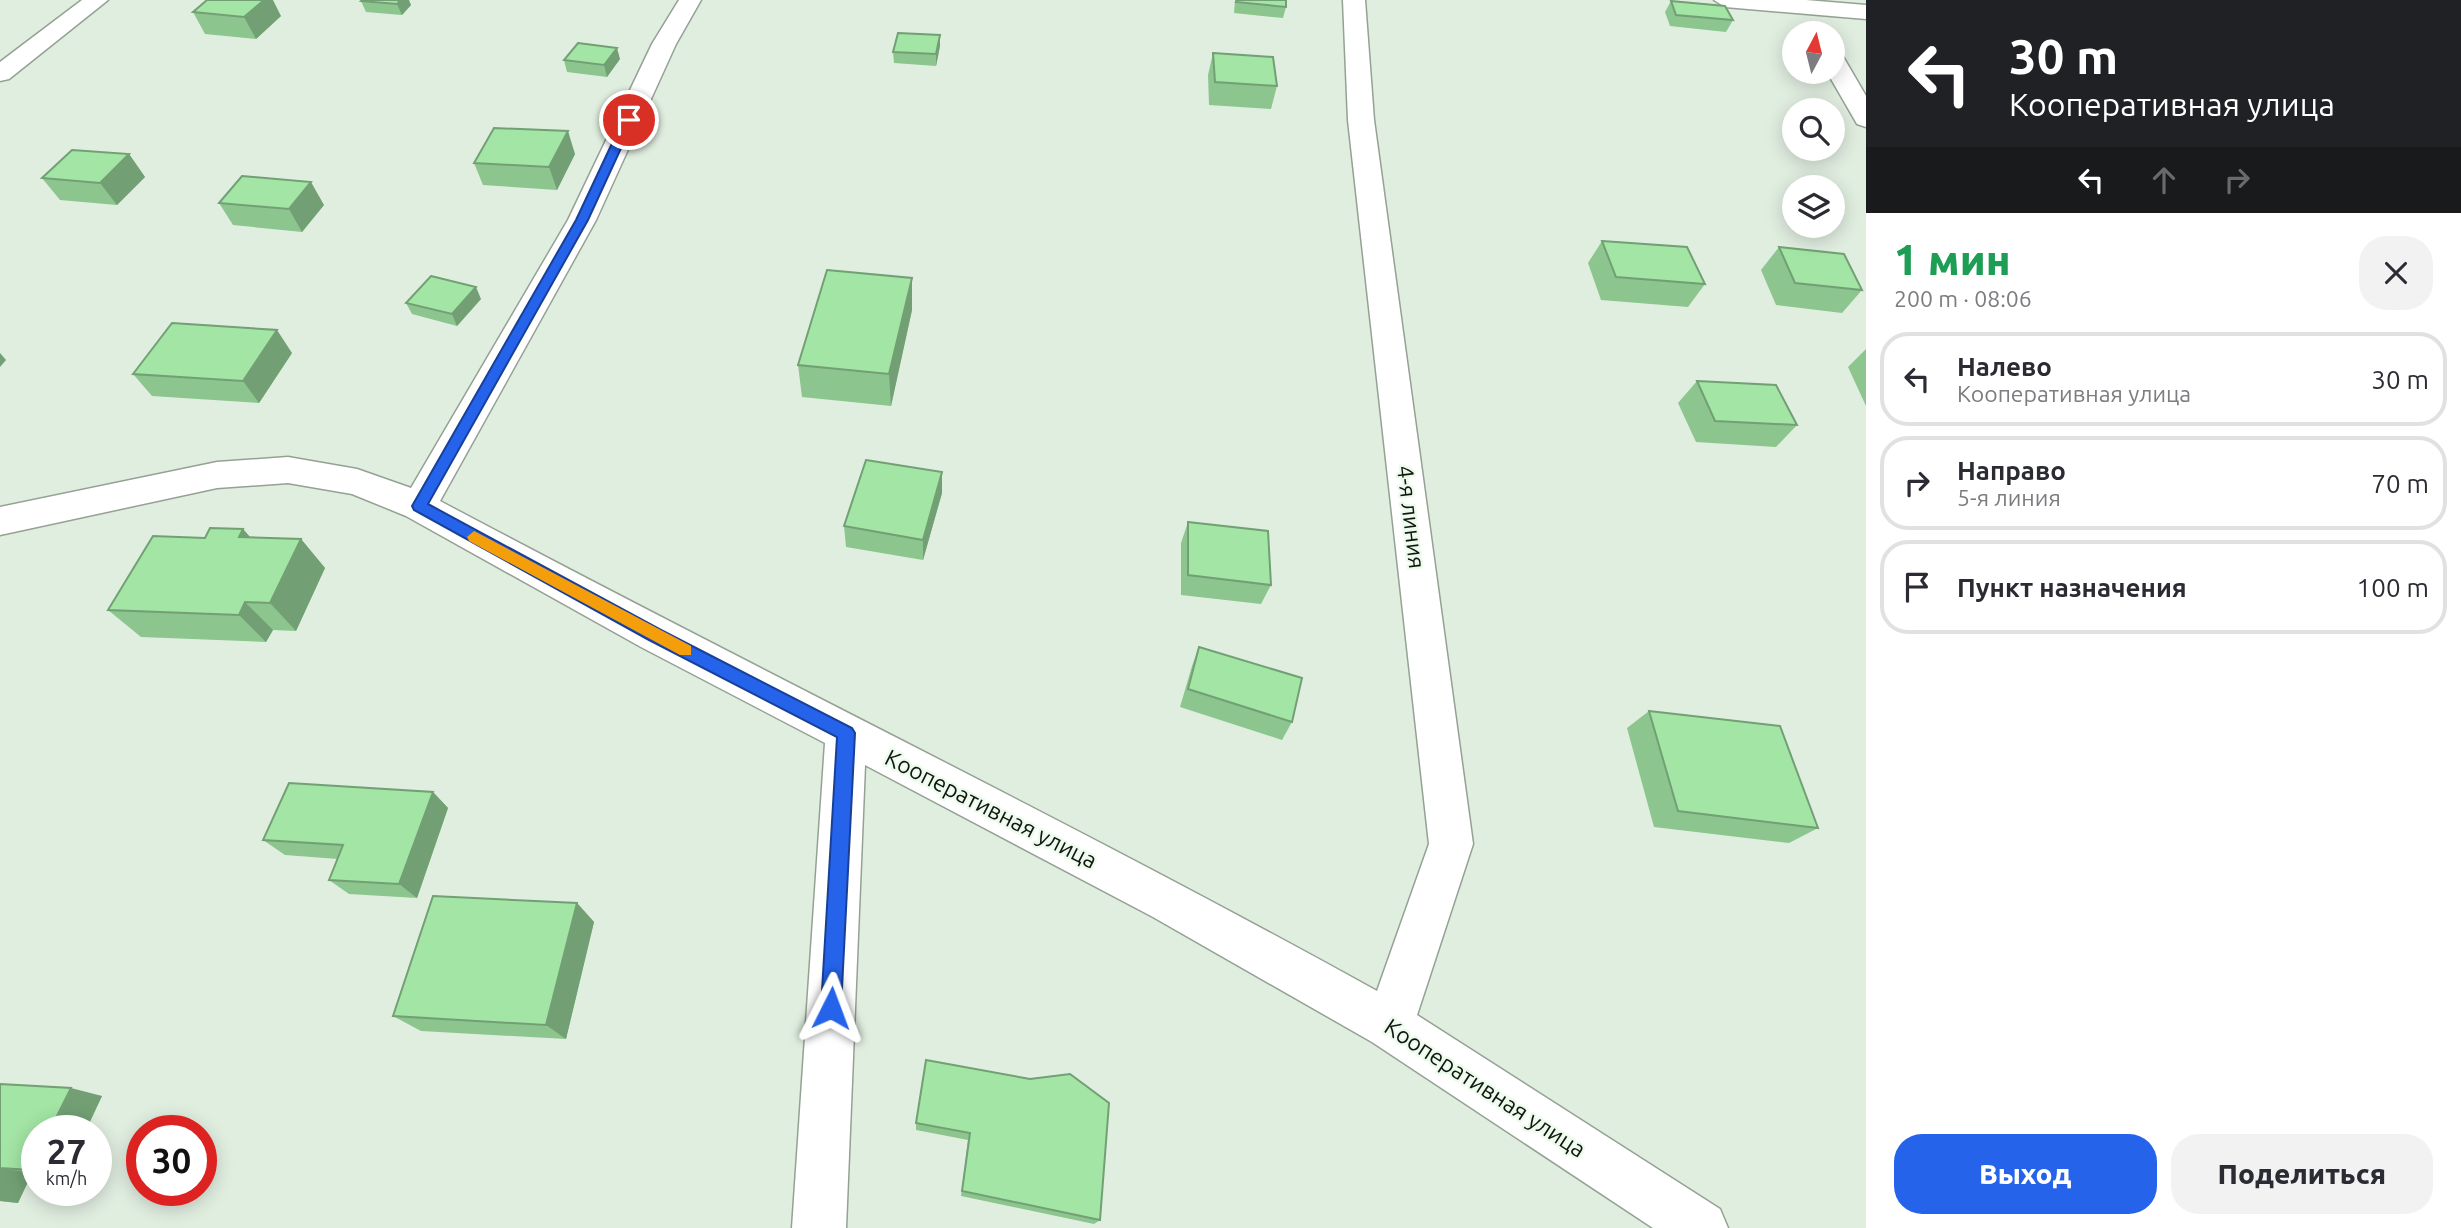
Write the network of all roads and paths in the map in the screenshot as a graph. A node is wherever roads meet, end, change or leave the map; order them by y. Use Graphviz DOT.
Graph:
graph roads {
  1 [pos="97,0"];
  2 [pos="690,0"];
  3 [pos="1354,0"];
  4 [pos="1725,0"];
  5 [pos="1801,3"];
  6 [pos="1866,12"];
  7 [pos="1811,21"];
  8 [pos="0,74"];
  9 [pos="1845,81"];
  10 [pos="1866,119"];
  11 [pos="419,506"];
  12 [pos="0,521"];
  13 [pos="846,733"];
  14 [pos="1389,1025"];
  15 [pos="819,1228"];
  16 [pos="1701,1228"];
  1 -- 8 [label="street"];
  2 -- 11 [label="street"];
  3 -- 14 [label="street, 4-я линия"];
  4 -- 5 [label="street"];
  5 -- 6 [label="street"];
  5 -- 7 [label="street"];
  9 -- 10 [label="street"];
  11 -- 12 [label="street, Кооперативная улица"];
  11 -- 13 [label="street, Кооперативная улица"];
  13 -- 14 [label="street, Кооперативная улица"];
  13 -- 15 [label="street"];
  14 -- 16 [label="street, Кооперативная улица"];
}
